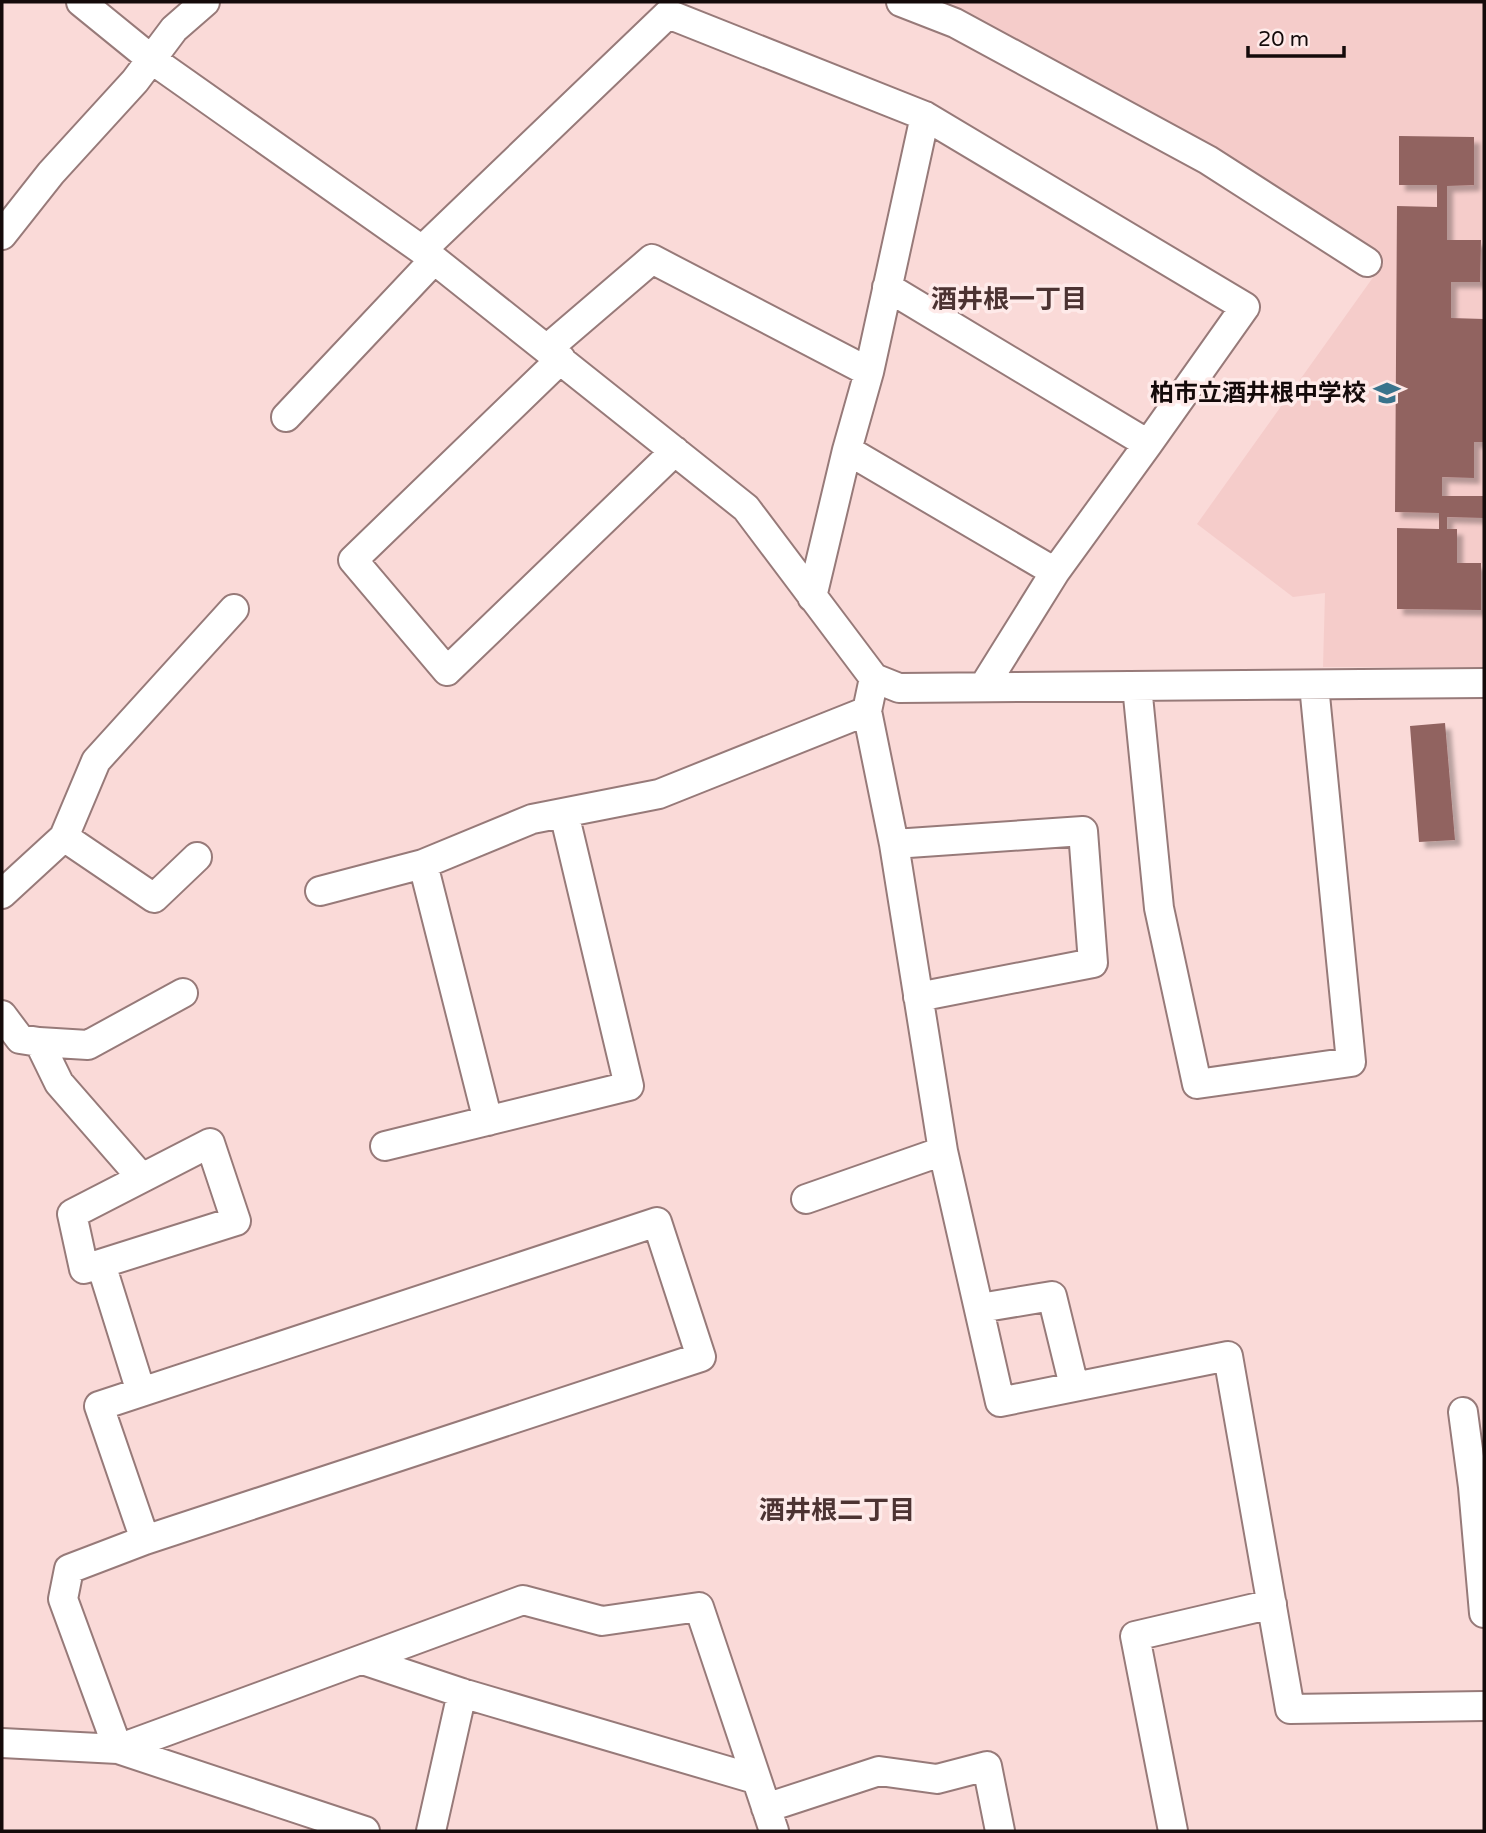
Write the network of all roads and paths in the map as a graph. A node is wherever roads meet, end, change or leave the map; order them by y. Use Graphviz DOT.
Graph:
graph roads {
  1 [pos="81,2"];
  2 [pos="205,2"];
  3 [pos="901,2"];
  4 [pos="151,59"];
  5 [pos="925,116"];
  6 [pos="2,235"];
  7 [pos="428,255"];
  8 [pos="1367,262"];
  9 [pos="887,287"];
  10 [pos="554,354"];
  11 [pos="869,372"];
  12 [pos="286,417"];
  13 [pos="1148,444"];
  14 [pos="675,450"];
  15 [pos="847,450"];
  16 [pos="1055,572"];
  17 [pos="812,597"];
  18 [pos="234,609"];
  19 [pos="874,678"];
  20 [pos="1484,683"];
  21 [pos="1314,685"];
  22 [pos="984,686"];
  23 [pos="1137,686"];
  24 [pos="867,711"];
  25 [pos="564,813"];
  26 [pos="64,837"];
  27 [pos="894,844"];
  28 [pos="197,857"];
  29 [pos="423,864"];
  30 [pos="320,891"];
  31 [pos="2,894"];
  32 [pos="183,993"];
  33 [pos="918,997"];
  34 [pos="2,1015"];
  35 [pos="40,1042"];
  36 [pos="488,1121"];
  37 [pos="385,1146"];
  38 [pos="943,1152"];
  39 [pos="141,1177"];
  40 [pos="806,1199"];
  41 [pos="101,1264"];
  42 [pos="979,1308"];
  43 [pos="1074,1386"];
  44 [pos="141,1392"];
  45 [pos="1463,1412"];
  46 [pos="145,1540"];
  47 [pos="1272,1604"];
  48 [pos="1484,1613"];
  49 [pos="363,1660"];
  50 [pos="462,1693"];
  51 [pos="1484,1706"];
  52 [pos="2,1742"];
  53 [pos="118,1749"];
  54 [pos="755,1779"];
  55 [pos="770,1820"];
  56 [pos="365,1831"];
  57 [pos="431,1831"];
  58 [pos="1000,1831"];
  59 [pos="1173,1831"];
  1 -- 4 [label="street"];
  2 -- 4 [label="street"];
  3 -- 8 [label="street"];
  4 -- 6 [label="street"];
  4 -- 7 [label="street"];
  5 -- 7 [label="street"];
  5 -- 9 [label="street"];
  5 -- 13 [label="street"];
  7 -- 10 [label="street"];
  7 -- 12 [label="street"];
  9 -- 11 [label="street"];
  9 -- 13 [label="street"];
  10 -- 11 [label="street"];
  10 -- 14 [label="street"];
  10 -- 14 [label="street"];
  11 -- 15 [label="street"];
  13 -- 16 [label="street"];
  14 -- 17 [label="street"];
  15 -- 16 [label="street"];
  15 -- 17 [label="street"];
  16 -- 22 [label="street"];
  17 -- 19 [label="street"];
  18 -- 26 [label="street"];
  19 -- 22 [label="street"];
  19 -- 24 [label="street"];
  20 -- 21 [label="street"];
  21 -- 23 [label="street"];
  21 -- 23 [label="street"];
  22 -- 23 [label="street"];
  24 -- 25 [label="street"];
  24 -- 27 [label="street"];
  25 -- 29 [label="street"];
  25 -- 36 [label="street"];
  26 -- 28 [label="street"];
  26 -- 31 [label="street"];
  27 -- 33 [label="street"];
  27 -- 33 [label="street"];
  29 -- 30 [label="street"];
  29 -- 36 [label="street"];
  32 -- 35 [label="street"];
  33 -- 38 [label="street"];
  34 -- 35 [label="street"];
  35 -- 39 [label="street"];
  36 -- 37 [label="street"];
  38 -- 40 [label="street"];
  38 -- 42 [label="street"];
  39 -- 41 [label="street"];
  39 -- 41 [label="street"];
  41 -- 44 [label="street"];
  42 -- 43 [label="street"];
  42 -- 43 [label="street"];
  43 -- 47 [label="street"];
  44 -- 46 [label="street"];
  44 -- 46 [label="street"];
  45 -- 48 [label="street"];
  46 -- 53 [label="street"];
  47 -- 51 [label="street"];
  47 -- 59 [label="street"];
  49 -- 50 [label="street"];
  49 -- 53 [label="street"];
  49 -- 54 [label="street"];
  50 -- 54 [label="street"];
  50 -- 57 [label="street"];
  52 -- 53 [label="street"];
  53 -- 56 [label="street"];
  54 -- 55 [label="street"];
  55 -- 58 [label="street"];
}
